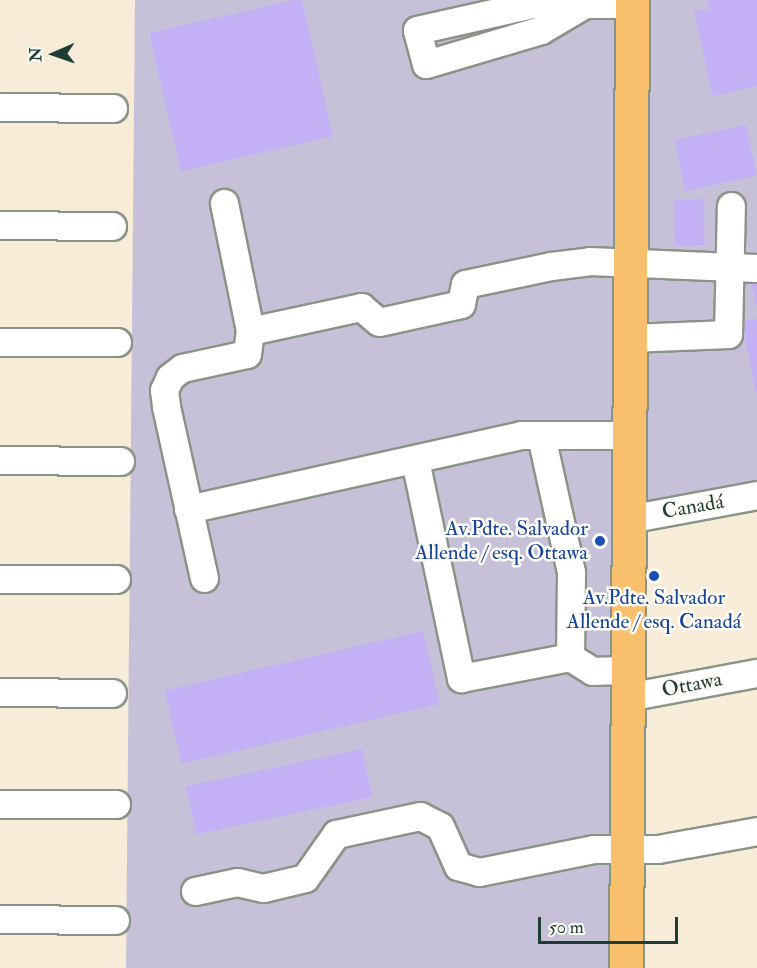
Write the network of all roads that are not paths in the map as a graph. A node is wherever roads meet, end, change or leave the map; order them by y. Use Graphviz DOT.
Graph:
graph roads {
  1 [pos="632,2"];
  2 [pos="585,4"];
  3 [pos="0,107"];
  4 [pos="113,108"];
  5 [pos="224,202"];
  6 [pos="731,206"];
  7 [pos="0,225"];
  8 [pos="112,226"];
  9 [pos="630,264"];
  10 [pos="744,267"];
  11 [pos="250,331"];
  12 [pos="630,338"];
  13 [pos="0,342"];
  14 [pos="117,342"];
  15 [pos="541,435"];
  16 [pos="629,435"];
  17 [pos="0,460"];
  18 [pos="416,460"];
  19 [pos="120,461"];
  20 [pos="757,495"];
  21 [pos="188,509"];
  22 [pos="628,519"];
  23 [pos="204,578"];
  24 [pos="0,579"];
  25 [pos="116,579"];
  26 [pos="570,657"];
  27 [pos="757,673"];
  28 [pos="627,684"];
  29 [pos="0,692"];
  30 [pos="111,693"];
  31 [pos="0,804"];
  32 [pos="116,804"];
  33 [pos="757,831"];
  34 [pos="626,850"];
  35 [pos="195,891"];
  36 [pos="0,919"];
  37 [pos="115,920"];
  38 [pos="626,968"];
  1 -- 2 [label="street"];
  1 -- 9 [label="main road"];
  2 -- 2 [label="street"];
  3 -- 4 [label="street"];
  5 -- 11 [label="street"];
  6 -- 10 [label="street"];
  7 -- 8 [label="street"];
  9 -- 10 [label="street"];
  9 -- 11 [label="street"];
  9 -- 12 [label="main road"];
  10 -- 12 [label="street"];
  11 -- 21 [label="street"];
  12 -- 16 [label="main road"];
  13 -- 14 [label="street"];
  15 -- 16 [label="street"];
  15 -- 18 [label="street"];
  15 -- 26 [label="street"];
  16 -- 22 [label="main road"];
  17 -- 19 [label="street"];
  18 -- 21 [label="street"];
  18 -- 26 [label="street"];
  20 -- 22 [label="street, Canadá"];
  21 -- 23 [label="street"];
  22 -- 28 [label="main road"];
  24 -- 25 [label="street"];
  26 -- 28 [label="street, Ottawa"];
  27 -- 28 [label="street, Ottawa"];
  28 -- 34 [label="main road"];
  29 -- 30 [label="street"];
  31 -- 32 [label="street"];
  33 -- 34 [label="street"];
  34 -- 35 [label="street"];
  34 -- 38 [label="main road"];
  36 -- 37 [label="street"];
}
